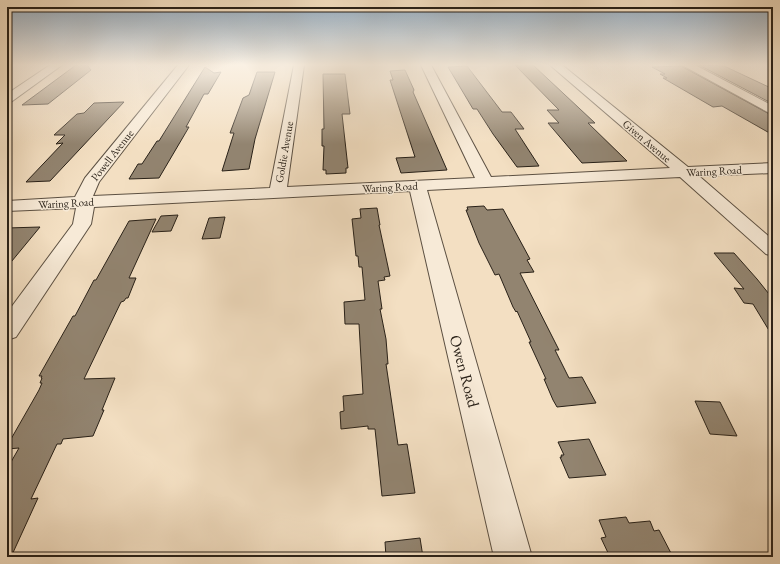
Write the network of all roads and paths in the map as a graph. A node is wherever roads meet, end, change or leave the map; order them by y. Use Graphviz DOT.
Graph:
graph roads {
  1 [pos="18,91"];
  2 [pos="163,91"];
  3 [pos="295,91"];
  4 [pos="439,91"];
  5 [pos="587,91"];
  6 [pos="736,91"];
  7 [pos="7,99"];
  8 [pos="773,111"];
  9 [pos="773,168"];
  10 [pos="685,173"];
  11 [pos="485,182"];
  12 [pos="417,186"];
  13 [pos="278,192"];
  14 [pos="84,202"];
  15 [pos="7,206"];
  16 [pos="773,250"];
  17 [pos="7,331"];
  18 [pos="513,557"];
  1 -- 7 [label="street"];
  2 -- 14 [label="street, Powell Avenue"];
  3 -- 13 [label="street, Goldie Avenue"];
  4 -- 11 [label="street"];
  5 -- 10 [label="street, Given Avenue"];
  6 -- 8 [label="street"];
  9 -- 10 [label="street, Waring Road"];
  10 -- 11 [label="street, Waring Road"];
  10 -- 16 [label="street, Given Avenue"];
  11 -- 12 [label="street, Waring Road"];
  12 -- 13 [label="street, Waring Road"];
  12 -- 18 [label="street, Owen Road"];
  13 -- 14 [label="street, Waring Road"];
  14 -- 15 [label="street, Waring Road"];
  14 -- 17 [label="street, Powell Avenue"];
}
